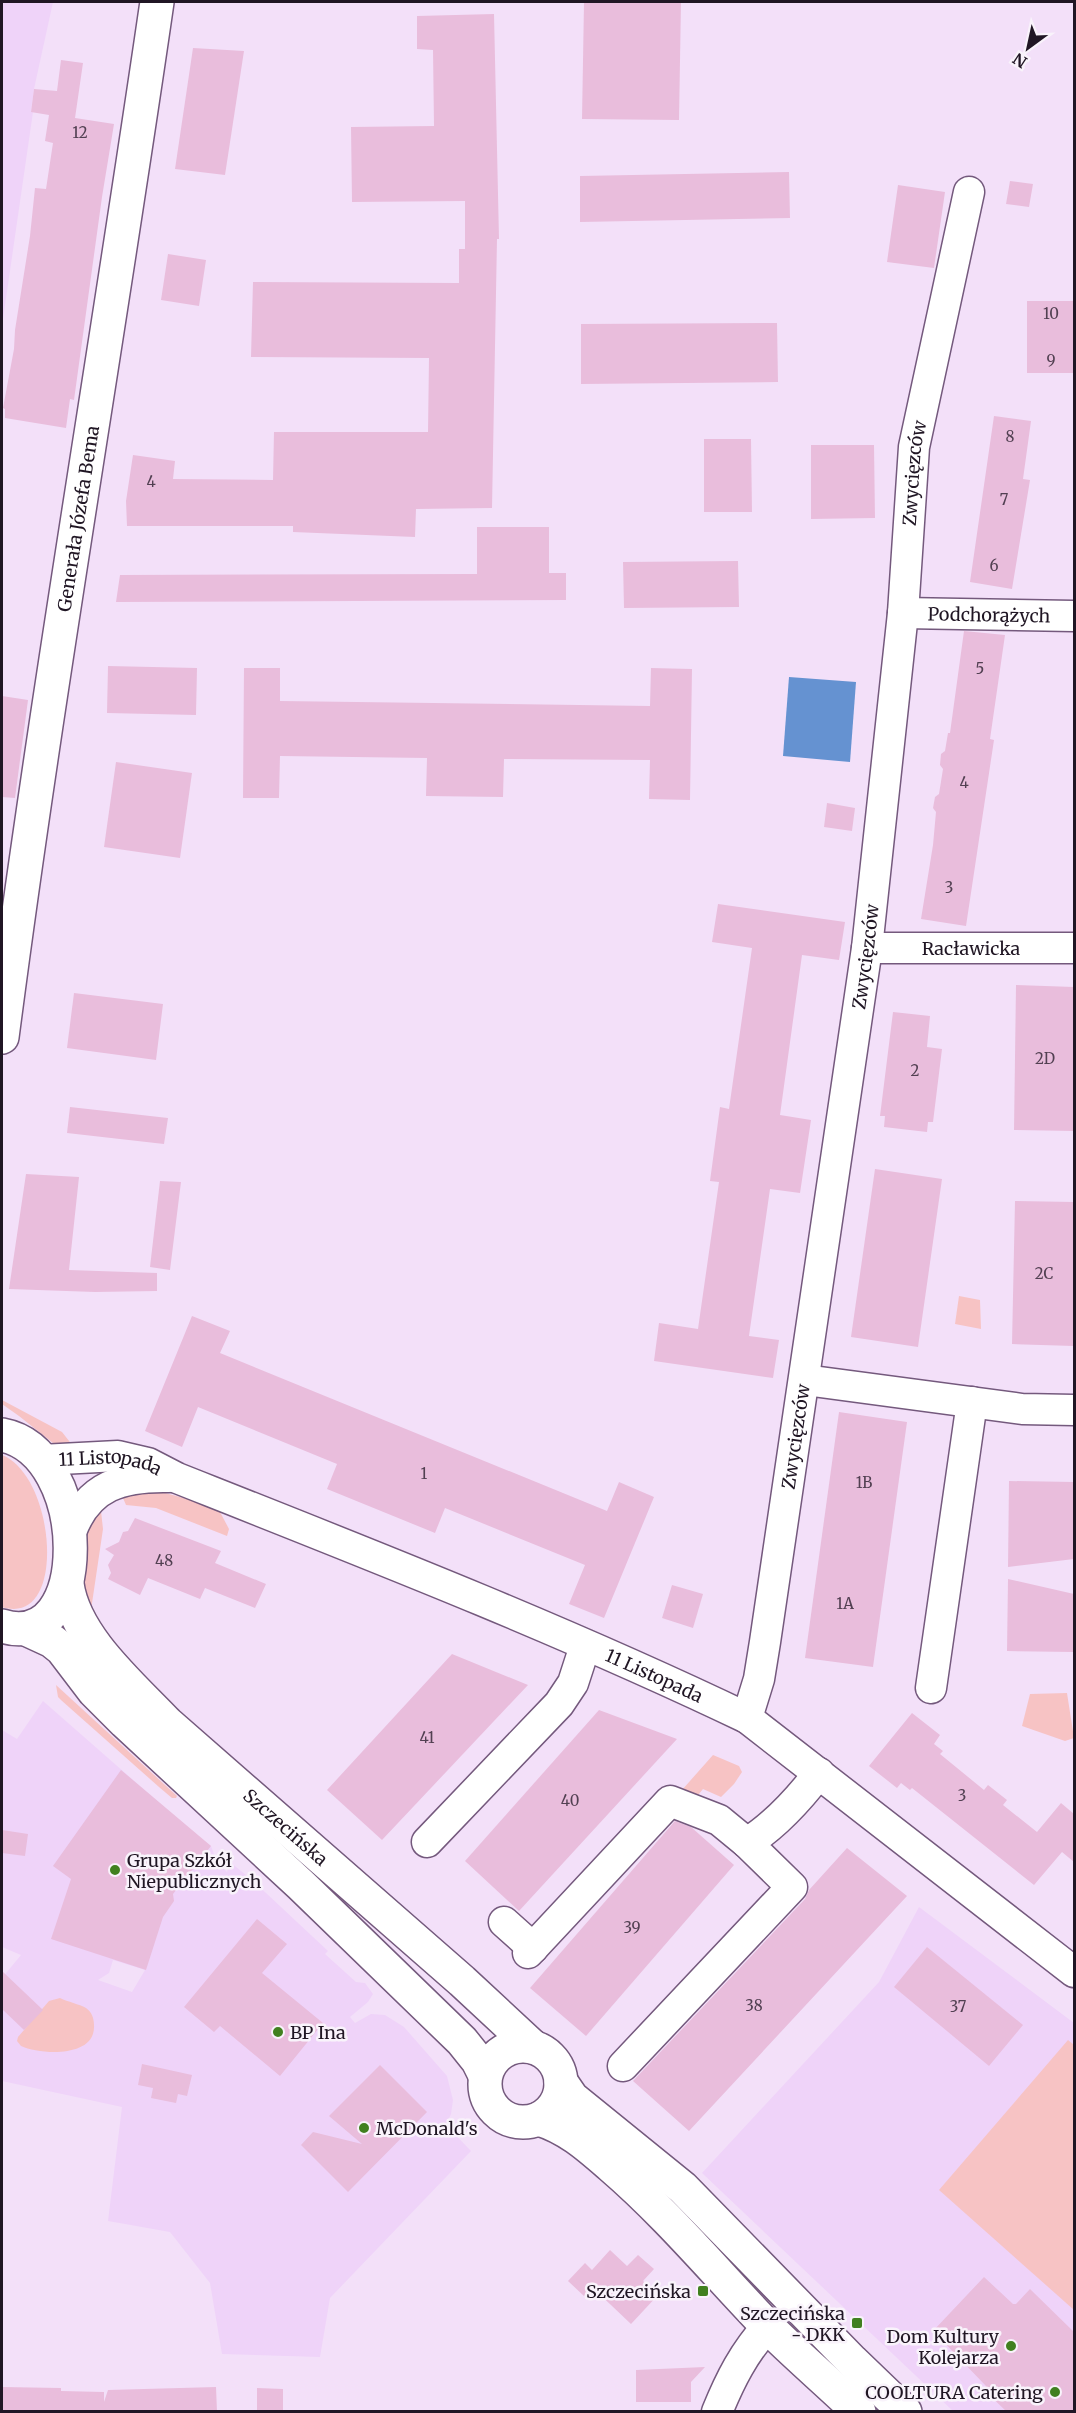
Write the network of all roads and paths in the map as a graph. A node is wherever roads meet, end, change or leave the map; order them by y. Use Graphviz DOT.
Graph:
graph roads {
  1 [pos="157,2"];
  2 [pos="969,192"];
  3 [pos="903,614"];
  4 [pos="1074,616"];
  5 [pos="867,948"];
  6 [pos="1074,948"];
  7 [pos="2,1037"];
  8 [pos="805,1380"];
  9 [pos="972,1402"];
  10 [pos="1074,1410"];
  11 [pos="2,1417"];
  12 [pos="2,1435"];
  13 [pos="36,1454"];
  14 [pos="177,1478"];
  15 [pos="71,1532"];
  16 [pos="67,1584"];
  17 [pos="14,1627"];
  18 [pos="585,1646"];
  19 [pos="931,1688"];
  20 [pos="747,1718"];
  21 [pos="819,1773"];
  22 [pos="427,1842"];
  23 [pos="747,1844"];
  24 [pos="504,1922"];
  25 [pos="1074,1972"];
  26 [pos="533,2047"];
  27 [pos="624,2066"];
  28 [pos="485,2075"];
  29 [pos="561,2082"];
  30 [pos="539,2119"];
  31 [pos="768,2326"];
  32 [pos="717,2412"];
  33 [pos="859,2412"];
  34 [pos="905,2412"];
  1 -- 7 [label="main road, Generała Józefa Bema"];
  2 -- 3 [label="street, Zwycięzców"];
  3 -- 4 [label="street, Podchorążych"];
  3 -- 5 [label="street, Zwycięzców"];
  5 -- 6 [label="street, Racławicka"];
  5 -- 8 [label="street, Zwycięzców"];
  8 -- 9 [label="street"];
  8 -- 20 [label="street, Zwycięzców"];
  9 -- 10 [label="street"];
  9 -- 19 [label="street"];
  11 -- 13 [label="main road"];
  12 -- 13 [label="main road"];
  13 -- 14 [label="street, 11 Listopada"];
  13 -- 15 [label="main road"];
  14 -- 15 [label="street, 11 Listopada"];
  14 -- 18 [label="street, 11 Listopada"];
  15 -- 16 [label="main road"];
  16 -- 17 [label="main road"];
  16 -- 26 [label="main road, Szczecińska"];
  17 -- 28 [label="main road, Szczecińska"];
  18 -- 20 [label="street, 11 Listopada"];
  18 -- 22 [label="street"];
  20 -- 21 [label="street, 11 Listopada"];
  21 -- 23 [label="street"];
  21 -- 25 [label="street, 11 Listopada"];
  23 -- 24 [label="street"];
  23 -- 27 [label="street"];
  26 -- 28 [label="main road"];
  26 -- 29 [label="main road"];
  28 -- 30 [label="main road"];
  29 -- 30 [label="main road"];
  29 -- 34 [label="main road"];
  30 -- 31 [label="main road"];
  31 -- 32 [label="street"];
  31 -- 33 [label="main road"];
}
